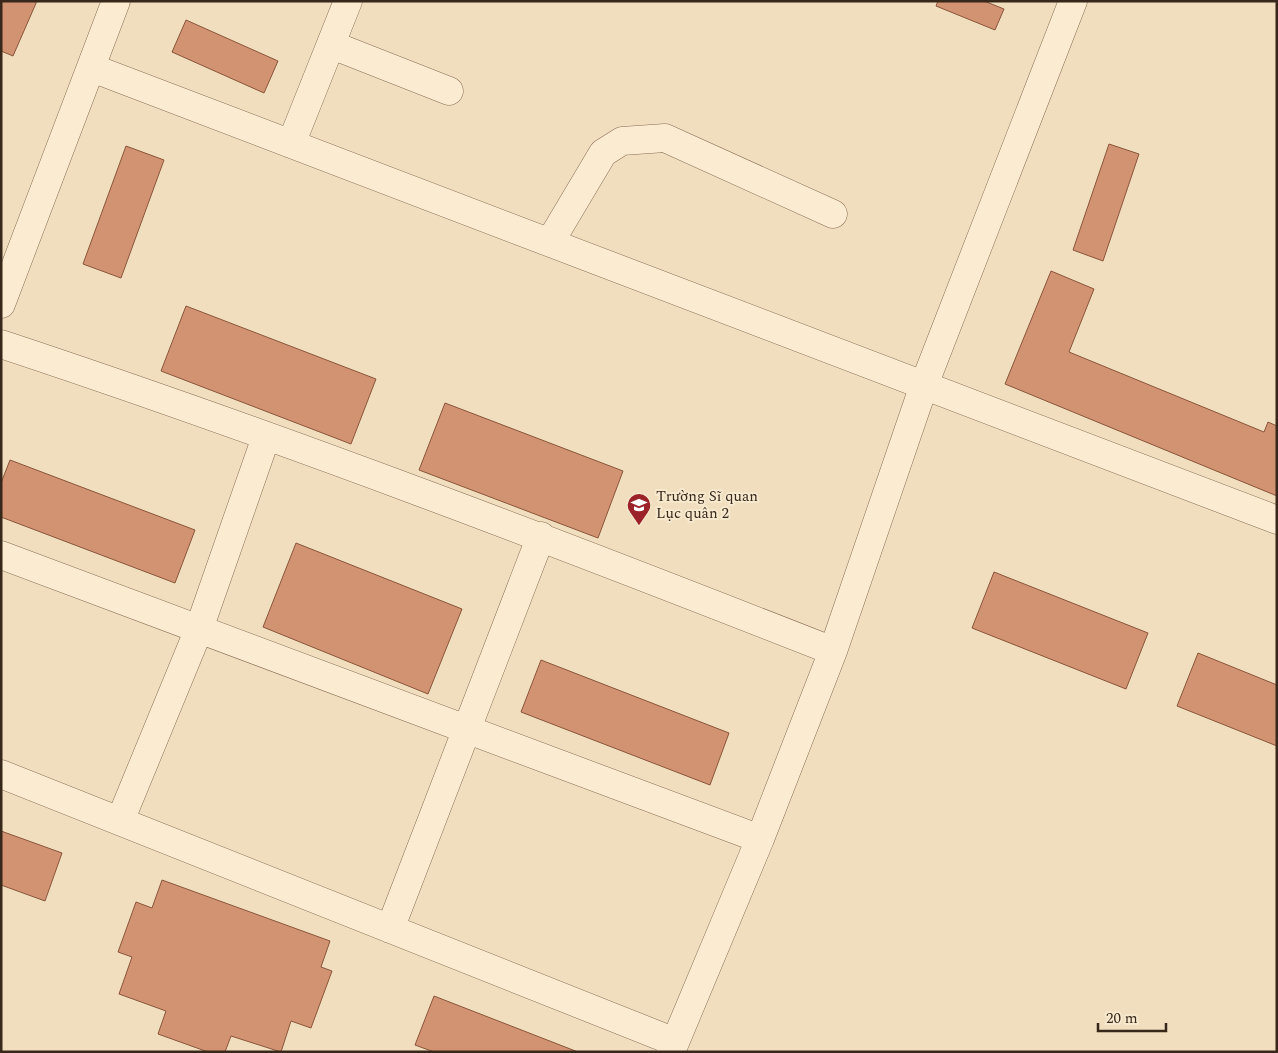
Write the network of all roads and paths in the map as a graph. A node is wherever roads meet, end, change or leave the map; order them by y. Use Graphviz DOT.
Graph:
graph roads {
  1 [pos="116,1"];
  2 [pos="348,1"];
  3 [pos="1073,1"];
  4 [pos="332,45"];
  5 [pos="92,68"];
  6 [pos="449,91"];
  7 [pos="291,144"];
  8 [pos="833,214"];
  9 [pos="550,242"];
  10 [pos="1,304"];
  11 [pos="1,344"];
  12 [pos="924,385"];
  13 [pos="266,437"];
  14 [pos="1277,520"];
  15 [pos="541,536"];
  16 [pos="1,555"];
  17 [pos="199,629"];
  18 [pos="833,651"];
  19 [pos="465,729"];
  20 [pos="1,774"];
  21 [pos="120,821"];
  22 [pos="760,839"];
  23 [pos="390,929"];
  24 [pos="673,1047"];
  1 -- 5 [label="street"];
  2 -- 4 [label="street"];
  3 -- 12 [label="street"];
  4 -- 6 [label="street"];
  4 -- 7 [label="street"];
  5 -- 7 [label="street"];
  5 -- 10 [label="street"];
  7 -- 9 [label="street"];
  8 -- 9 [label="street"];
  9 -- 12 [label="street"];
  11 -- 13 [label="street"];
  12 -- 14 [label="street"];
  12 -- 18 [label="street"];
  13 -- 15 [label="street"];
  13 -- 17 [label="street"];
  15 -- 18 [label="street"];
  15 -- 19 [label="street"];
  16 -- 17 [label="street"];
  17 -- 19 [label="street"];
  17 -- 21 [label="street"];
  18 -- 22 [label="street"];
  19 -- 22 [label="street"];
  19 -- 23 [label="street"];
  20 -- 21 [label="street"];
  21 -- 23 [label="street"];
  22 -- 24 [label="street"];
  23 -- 24 [label="street"];
}
